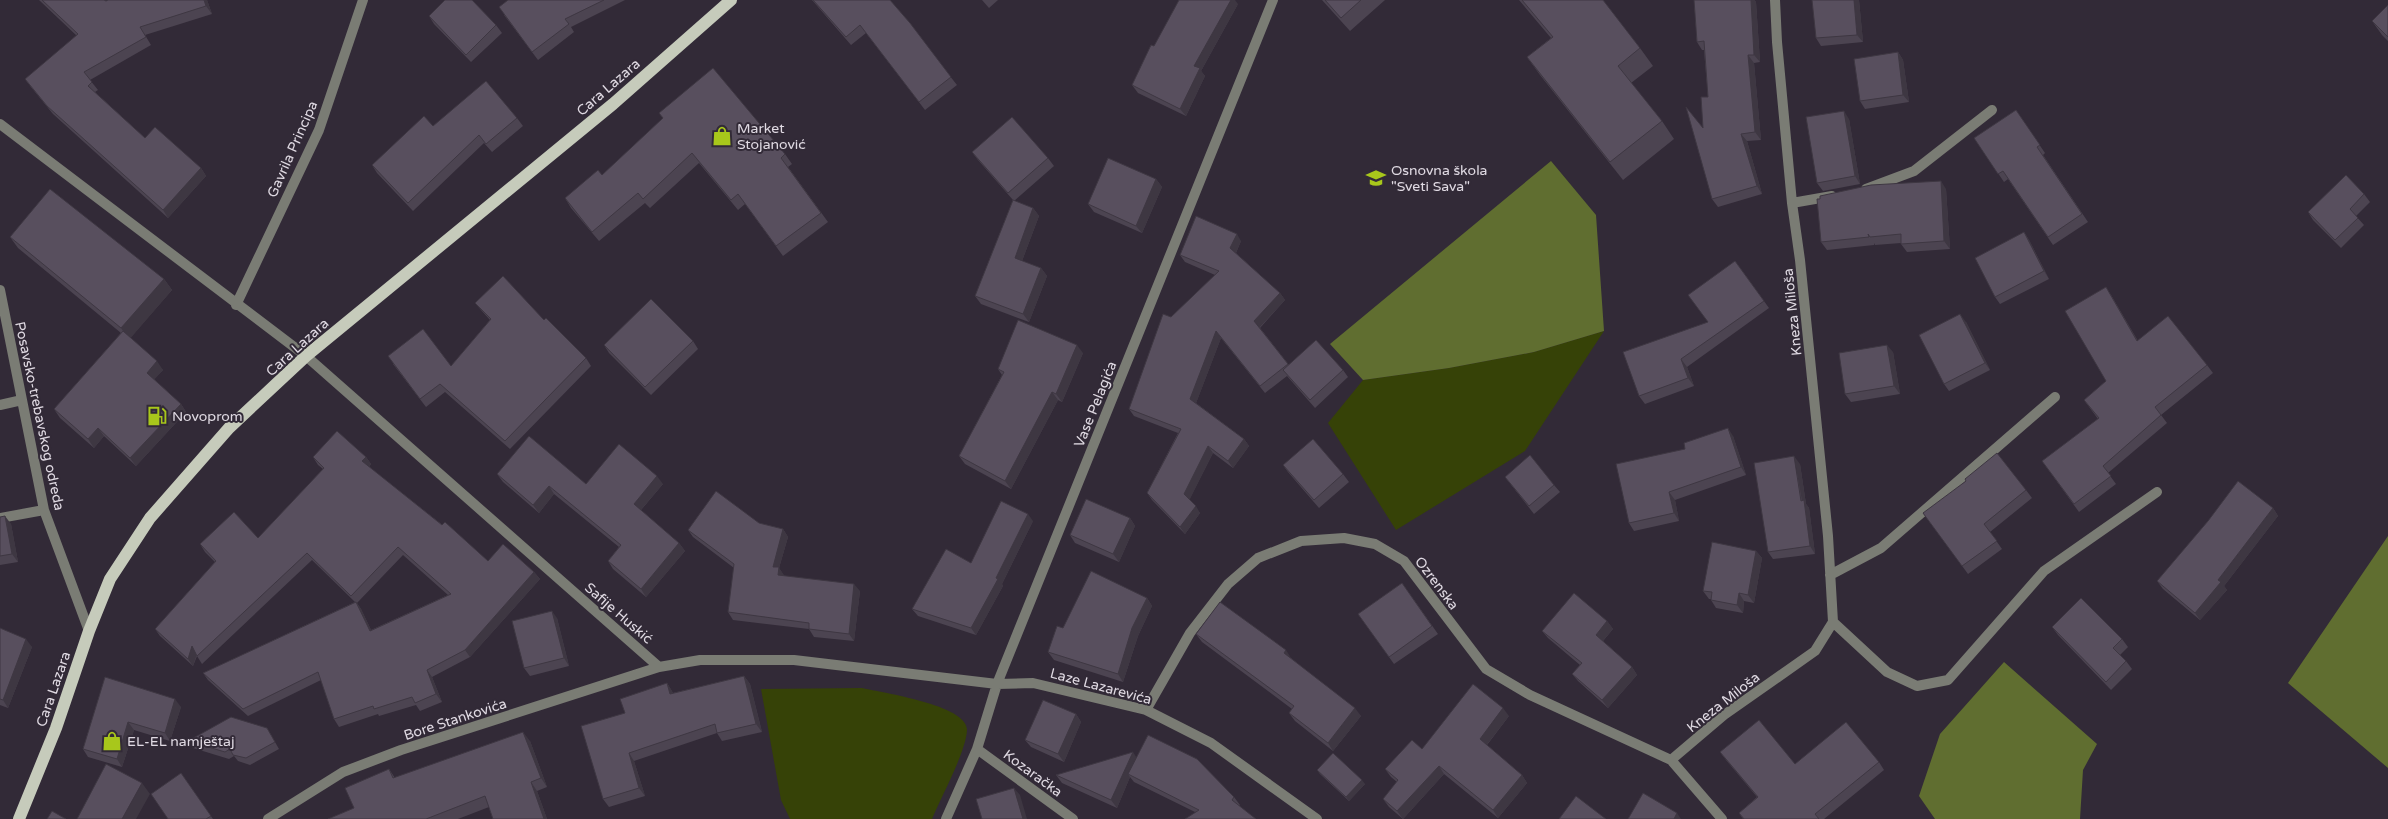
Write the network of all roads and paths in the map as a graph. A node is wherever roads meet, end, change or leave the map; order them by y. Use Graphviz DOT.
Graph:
graph roads {
  1 [pos="363,0"];
  2 [pos="731,0"];
  3 [pos="1273,0"];
  4 [pos="1775,0"];
  5 [pos="1992,110"];
  6 [pos="0,124"];
  7 [pos="1792,203"];
  8 [pos="0,290"];
  9 [pos="236,304"];
  10 [pos="306,356"];
  11 [pos="2055,397"];
  12 [pos="22,400"];
  13 [pos="0,405"];
  14 [pos="2156,492"];
  15 [pos="44,510"];
  16 [pos="0,518"];
  17 [pos="1830,575"];
  18 [pos="1833,622"];
  19 [pos="89,630"];
  20 [pos="659,667"];
  21 [pos="998,684"];
  22 [pos="1146,710"];
  23 [pos="977,749"];
  24 [pos="1671,760"];
  25 [pos="19,819"];
  26 [pos="268,819"];
  27 [pos="946,819"];
  28 [pos="1073,819"];
  29 [pos="1317,819"];
  30 [pos="1722,819"];
  1 -- 9 [label="street, Gavrila Principa"];
  2 -- 10 [label="main road, Cara Lazara"];
  3 -- 21 [label="street, Vase Pelagića"];
  4 -- 7 [label="street, Kneza Miloša"];
  5 -- 7 [label="street"];
  6 -- 9 [label="street, Safije Huskić"];
  7 -- 17 [label="street, Kneza Miloša"];
  8 -- 12 [label="street, Posavsko-trebavskog odreda"];
  9 -- 10 [label="street, Safije Huskić"];
  10 -- 19 [label="main road, Cara Lazara"];
  10 -- 20 [label="street, Safije Huskić"];
  11 -- 17 [label="street"];
  12 -- 13 [label="street"];
  12 -- 15 [label="street, Posavsko-trebavskog odreda"];
  14 -- 18 [label="street"];
  15 -- 16 [label="street"];
  15 -- 19 [label="street, Posavsko-trebavskog odreda"];
  17 -- 18 [label="street, Kneza Miloša"];
  18 -- 24 [label="street, Kneza Miloša"];
  19 -- 25 [label="main road, Cara Lazara"];
  20 -- 21 [label="street"];
  20 -- 26 [label="street, Bore Stankovića"];
  21 -- 22 [label="street, Laze Lazarevića"];
  21 -- 23 [label="street, Vase Pelagića"];
  22 -- 24 [label="street, Ozrenska"];
  22 -- 29 [label="street, Laze Lazarevića"];
  23 -- 27 [label="street, Vase Pelagića"];
  23 -- 28 [label="street, Kozaračka"];
  24 -- 30 [label="street, Ozrenska"];
}
